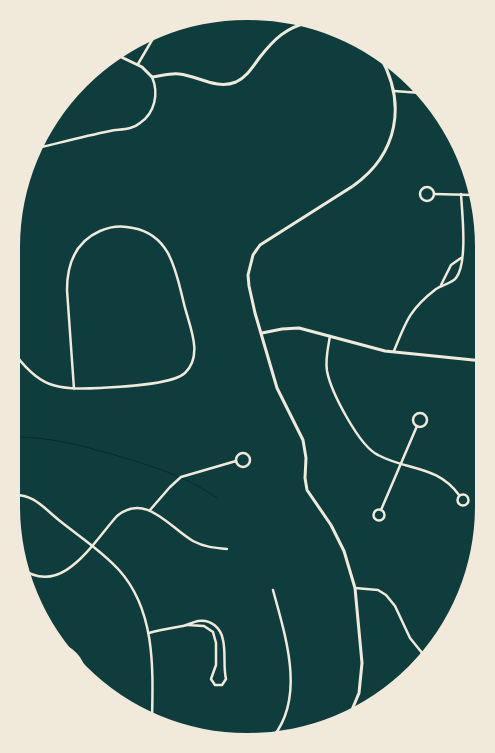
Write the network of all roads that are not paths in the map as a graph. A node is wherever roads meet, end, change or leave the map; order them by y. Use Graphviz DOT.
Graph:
graph roads {
  1 [pos="298,26"];
  2 [pos="152,41"];
  3 [pos="123,57"];
  4 [pos="138,64"];
  5 [pos="385,66"];
  6 [pos="152,77"];
  7 [pos="394,91"];
  8 [pos="414,92"];
  9 [pos="43,147"];
  10 [pos="434,194"];
  11 [pos="461,194"];
  12 [pos="469,195"];
  13 [pos="462,257"];
  14 [pos="440,286"];
  15 [pos="262,333"];
  16 [pos="330,336"];
  17 [pos="394,352"];
  18 [pos="475,360"];
  19 [pos="20,361"];
  20 [pos="74,389"];
  21 [pos="417,426"];
  22 [pos="236,461"];
  23 [pos="400,463"];
  24 [pos="20,495"];
  25 [pos="459,495"];
  26 [pos="150,510"];
  27 [pos="381,510"];
  28 [pos="92,546"];
  29 [pos="227,550"];
  30 [pos="31,574"];
  31 [pos="355,588"];
  32 [pos="272,590"];
  33 [pos="188,625"];
  34 [pos="149,633"];
  35 [pos="72,651"];
  36 [pos="421,653"];
  37 [pos="81,661"];
  38 [pos="353,707"];
  39 [pos="152,712"];
  40 [pos="278,731"];
  1 -- 6 [label="street"];
  2 -- 4 [label="street"];
  3 -- 4 [label="street"];
  4 -- 6 [label="street"];
  5 -- 7 [label="street"];
  6 -- 9 [label="street"];
  7 -- 8 [label="street"];
  7 -- 15 [label="street"];
  10 -- 10 [label="street"];
  10 -- 11 [label="street"];
  11 -- 12 [label="street"];
  11 -- 13 [label="street"];
  13 -- 14 [label="street"];
  13 -- 14 [label="street"];
  14 -- 17 [label="street"];
  15 -- 16 [label="street"];
  15 -- 31 [label="street"];
  16 -- 17 [label="street"];
  16 -- 23 [label="street"];
  17 -- 18 [label="street"];
  19 -- 20 [label="street"];
  20 -- 20 [label="street"];
  21 -- 21 [label="street"];
  21 -- 23 [label="street"];
  22 -- 22 [label="street"];
  22 -- 26 [label="street"];
  23 -- 25 [label="street"];
  23 -- 27 [label="street"];
  24 -- 28 [label="street"];
  25 -- 25 [label="street"];
  26 -- 28 [label="street"];
  26 -- 29 [label="street"];
  27 -- 27 [label="street"];
  28 -- 30 [label="street"];
  28 -- 34 [label="street"];
  31 -- 36 [label="street"];
  31 -- 38 [label="street"];
  32 -- 40 [label="street"];
  33 -- 33 [label="street"];
  33 -- 34 [label="street"];
  34 -- 39 [label="street"];
  35 -- 37 [label="street"];
}
